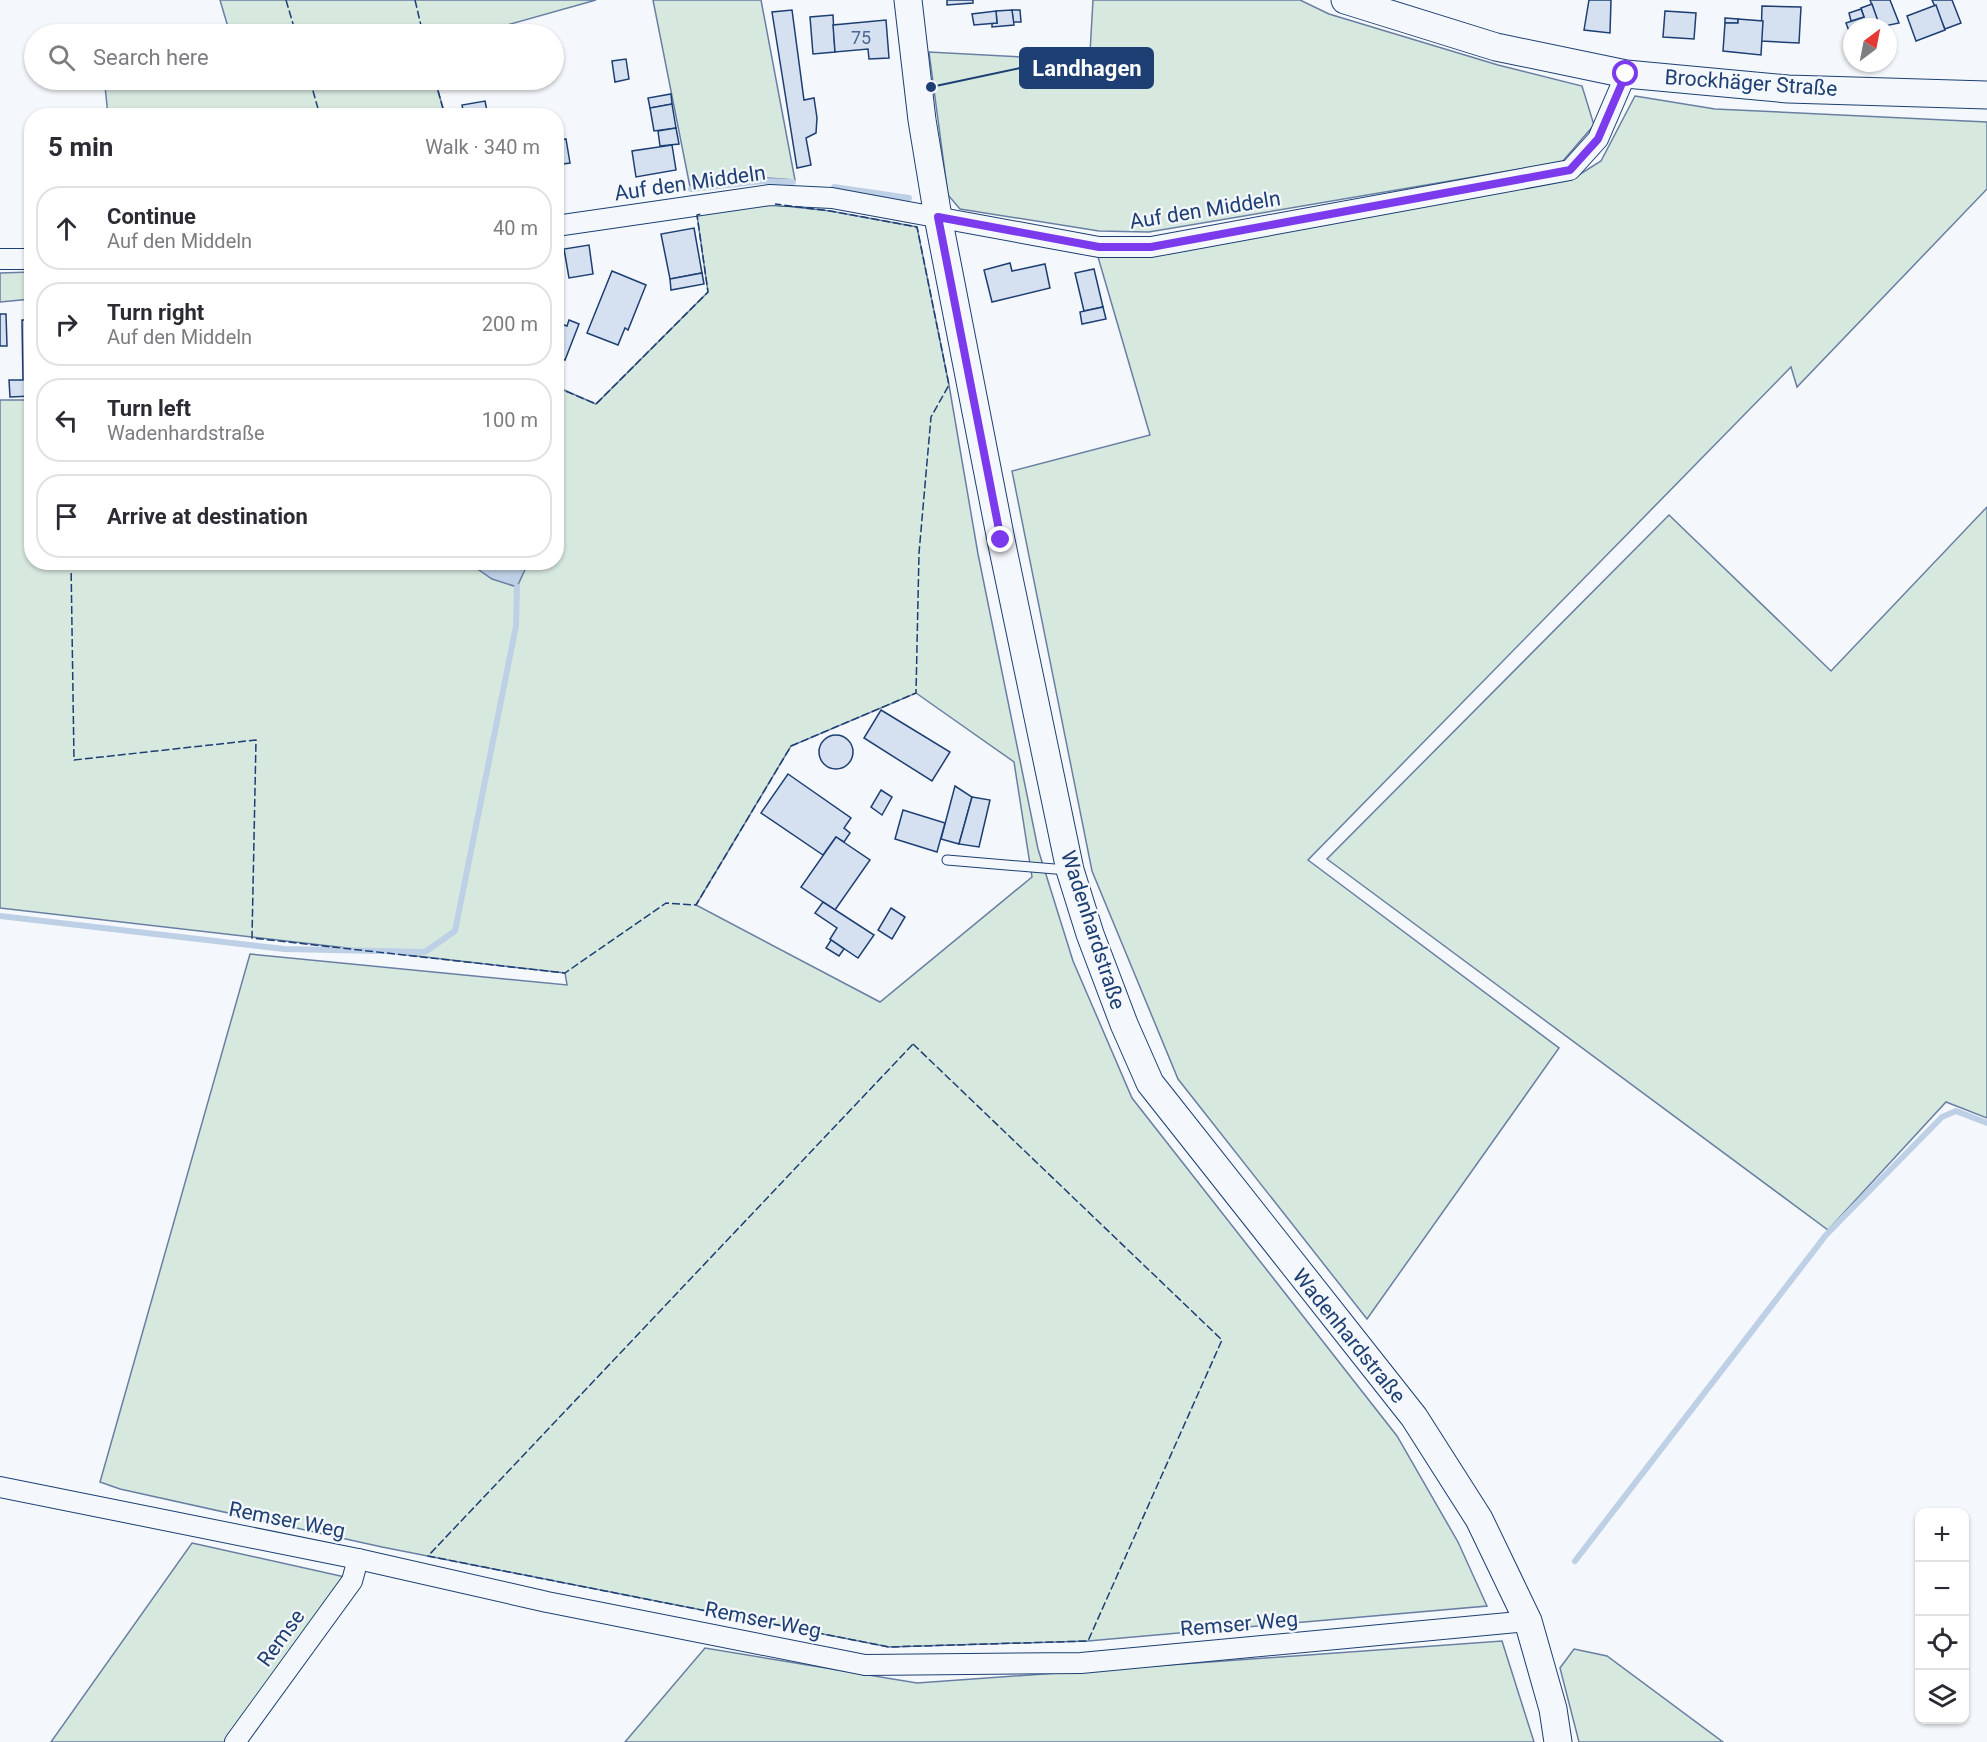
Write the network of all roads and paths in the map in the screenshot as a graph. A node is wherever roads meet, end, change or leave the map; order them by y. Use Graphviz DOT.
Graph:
graph roads {
  1 [pos="908,0"];
  2 [pos="1345,0"];
  3 [pos="1626,74"];
  4 [pos="1987,94"];
  5 [pos="938,217"];
  6 [pos="564,225"];
  7 [pos="0,259"];
  8 [pos="24,259"];
  9 [pos="948,860"];
  10 [pos="1070,870"];
  11 [pos="0,1487"];
  12 [pos="358,1559"];
  13 [pos="1528,1621"];
  14 [pos="235,1742"];
  15 [pos="1558,1742"];
  1 -- 5 [label="street, Wadenhardstraße"];
  2 -- 3 [label="street, Brockhäger Straße"];
  3 -- 4 [label="street, Brockhäger Straße"];
  3 -- 5 [label="street, Auf den Middeln"];
  5 -- 6 [label="street, Auf den Middeln"];
  5 -- 10 [label="street, Wadenhardstraße"];
  7 -- 8 [label="street"];
  9 -- 10 [label="lane"];
  10 -- 13 [label="street, Wadenhardstraße"];
  11 -- 12 [label="street, Remser Weg"];
  12 -- 13 [label="street, Remser Weg"];
  12 -- 14 [label="street, Remse"];
  13 -- 15 [label="street, Wadenhardstraße"];
}
